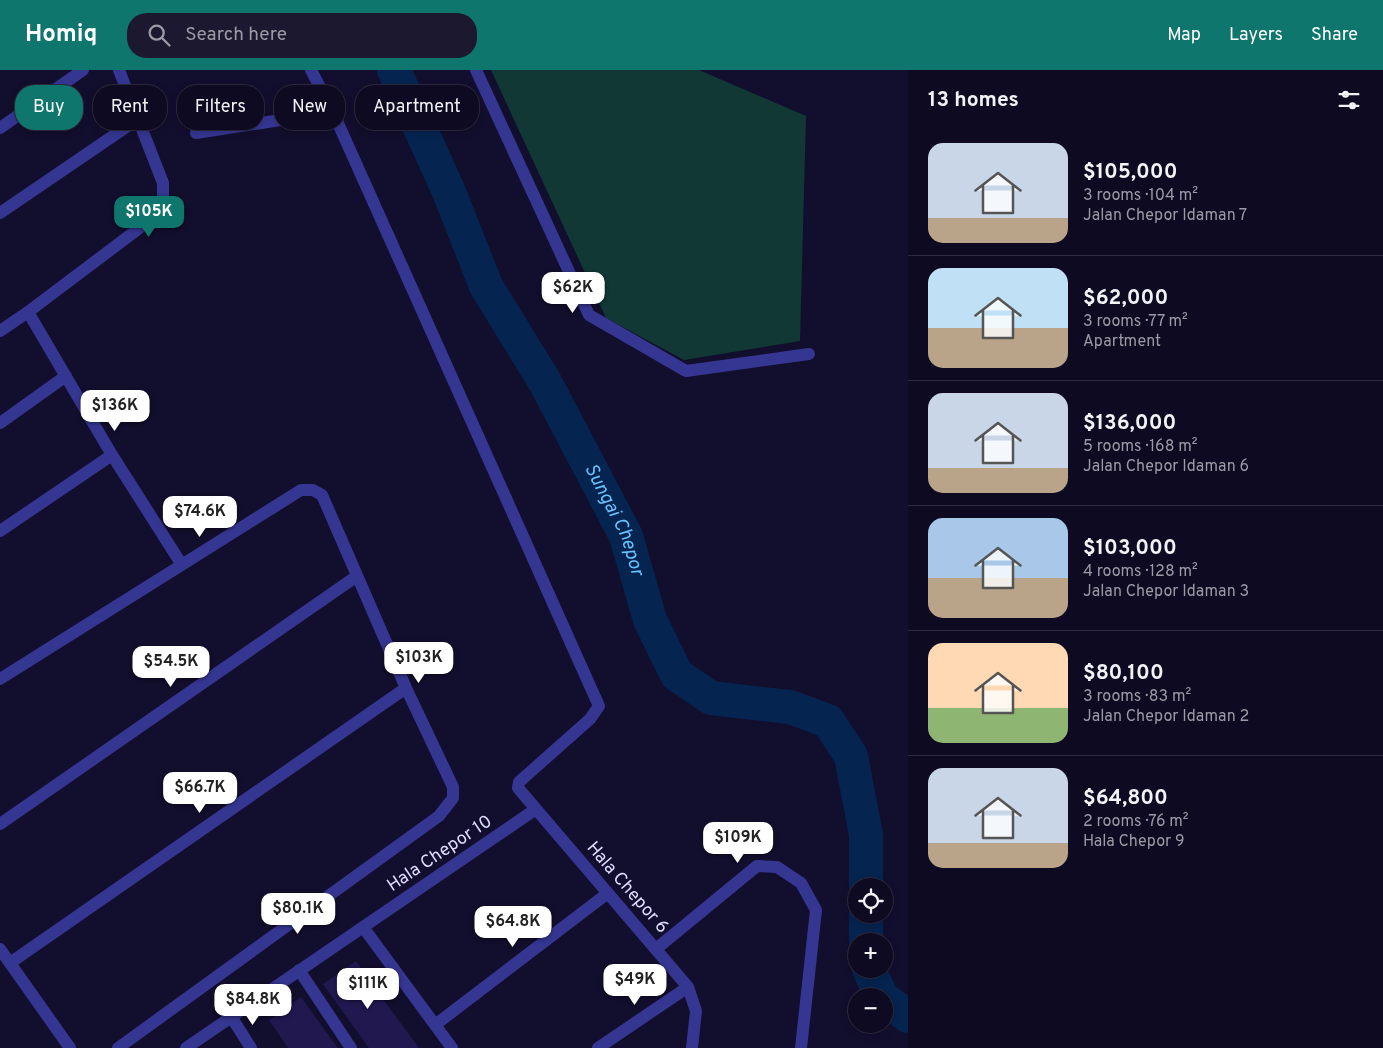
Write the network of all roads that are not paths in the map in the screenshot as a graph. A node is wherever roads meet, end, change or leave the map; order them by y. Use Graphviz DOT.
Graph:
graph roads {
  1 [pos="83,70"];
  2 [pos="119,70"];
  3 [pos="311,70"];
  4 [pos="476,70"];
  5 [pos="125,85"];
  6 [pos="319,85"];
  7 [pos="274,121"];
  8 [pos="0,128"];
  9 [pos="122,130"];
  10 [pos="142,130"];
  11 [pos="341,130"];
  12 [pos="196,133"];
  13 [pos="0,213"];
  14 [pos="28,312"];
  15 [pos="0,331"];
  16 [pos="810,354"];
  17 [pos="66,376"];
  18 [pos="0,423"];
  19 [pos="112,455"];
  20 [pos="0,531"];
  21 [pos="182,565"];
  22 [pos="357,576"];
  23 [pos="0,679"];
  24 [pos="406,688"];
  25 [pos="536,809"];
  26 [pos="0,824"];
  27 [pos="608,893"];
  28 [pos="362,927"];
  29 [pos="0,949"];
  30 [pos="656,949"];
  31 [pos="10,963"];
  32 [pos="299,970"];
  33 [pos="688,987"];
  34 [pos="232,1018"];
  35 [pos="435,1025"];
  36 [pos="70,1048"];
  37 [pos="118,1048"];
  38 [pos="186,1048"];
  39 [pos="252,1048"];
  40 [pos="351,1048"];
  41 [pos="452,1048"];
  42 [pos="598,1048"];
  43 [pos="692,1048"];
  44 [pos="801,1048"];
  1 -- 8 [label="street"];
  2 -- 5 [label="street"];
  3 -- 6 [label="street"];
  4 -- 16 [label="street"];
  7 -- 12 [label="street"];
  9 -- 13 [label="street"];
  10 -- 14 [label="street"];
  11 -- 25 [label="street, Hala Chepor 6"];
  14 -- 15 [label="street"];
  14 -- 17 [label="street"];
  17 -- 18 [label="street"];
  17 -- 19 [label="street"];
  19 -- 20 [label="street"];
  19 -- 21 [label="street"];
  21 -- 22 [label="street"];
  21 -- 23 [label="street"];
  22 -- 24 [label="street"];
  22 -- 26 [label="street"];
  24 -- 31 [label="street"];
  24 -- 37 [label="street"];
  25 -- 27 [label="street, Hala Chepor 6"];
  25 -- 28 [label="street, Hala Chepor 10"];
  27 -- 30 [label="street, Hala Chepor 6"];
  27 -- 35 [label="street"];
  28 -- 32 [label="street, Hala Chepor 10"];
  28 -- 35 [label="street"];
  29 -- 31 [label="street"];
  30 -- 33 [label="street, Hala Chepor 6"];
  30 -- 44 [label="street"];
  31 -- 36 [label="street"];
  32 -- 34 [label="street, Hala Chepor 10"];
  32 -- 40 [label="street"];
  33 -- 42 [label="street"];
  33 -- 43 [label="street, Hala Chepor 6"];
  34 -- 38 [label="street, Hala Chepor 10"];
  34 -- 39 [label="street"];
  35 -- 41 [label="street"];
}
